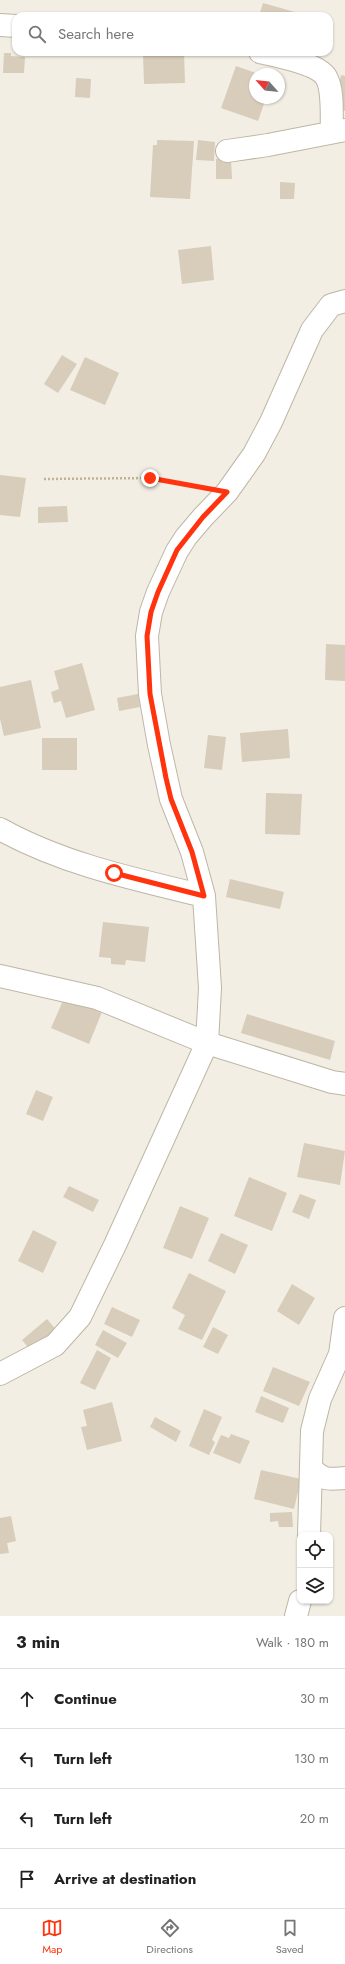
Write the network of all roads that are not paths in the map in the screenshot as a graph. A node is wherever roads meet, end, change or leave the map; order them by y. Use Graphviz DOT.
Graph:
graph roads {
  1 [pos="0,25"];
  2 [pos="12,26"];
  3 [pos="274,56"];
  4 [pos="338,131"];
  5 [pos="227,151"];
  6 [pos="345,300"];
  7 [pos="0,829"];
  8 [pos="204,896"];
  9 [pos="0,976"];
  10 [pos="207,1043"];
  11 [pos="345,1084"];
  12 [pos="345,1318"];
  13 [pos="0,1374"];
  14 [pos="312,1468"];
  15 [pos="345,1478"];
  16 [pos="309,1532"];
  17 [pos="299,1604"];
  18 [pos="296,1616"];
  1 -- 2 [label="street"];
  3 -- 4 [label="street"];
  4 -- 5 [label="street"];
  6 -- 8 [label="street"];
  7 -- 8 [label="street"];
  8 -- 10 [label="street"];
  9 -- 10 [label="street"];
  10 -- 11 [label="street"];
  10 -- 13 [label="street"];
  12 -- 14 [label="street"];
  14 -- 15 [label="street"];
  14 -- 16 [label="street"];
  17 -- 18 [label="street"];
}
